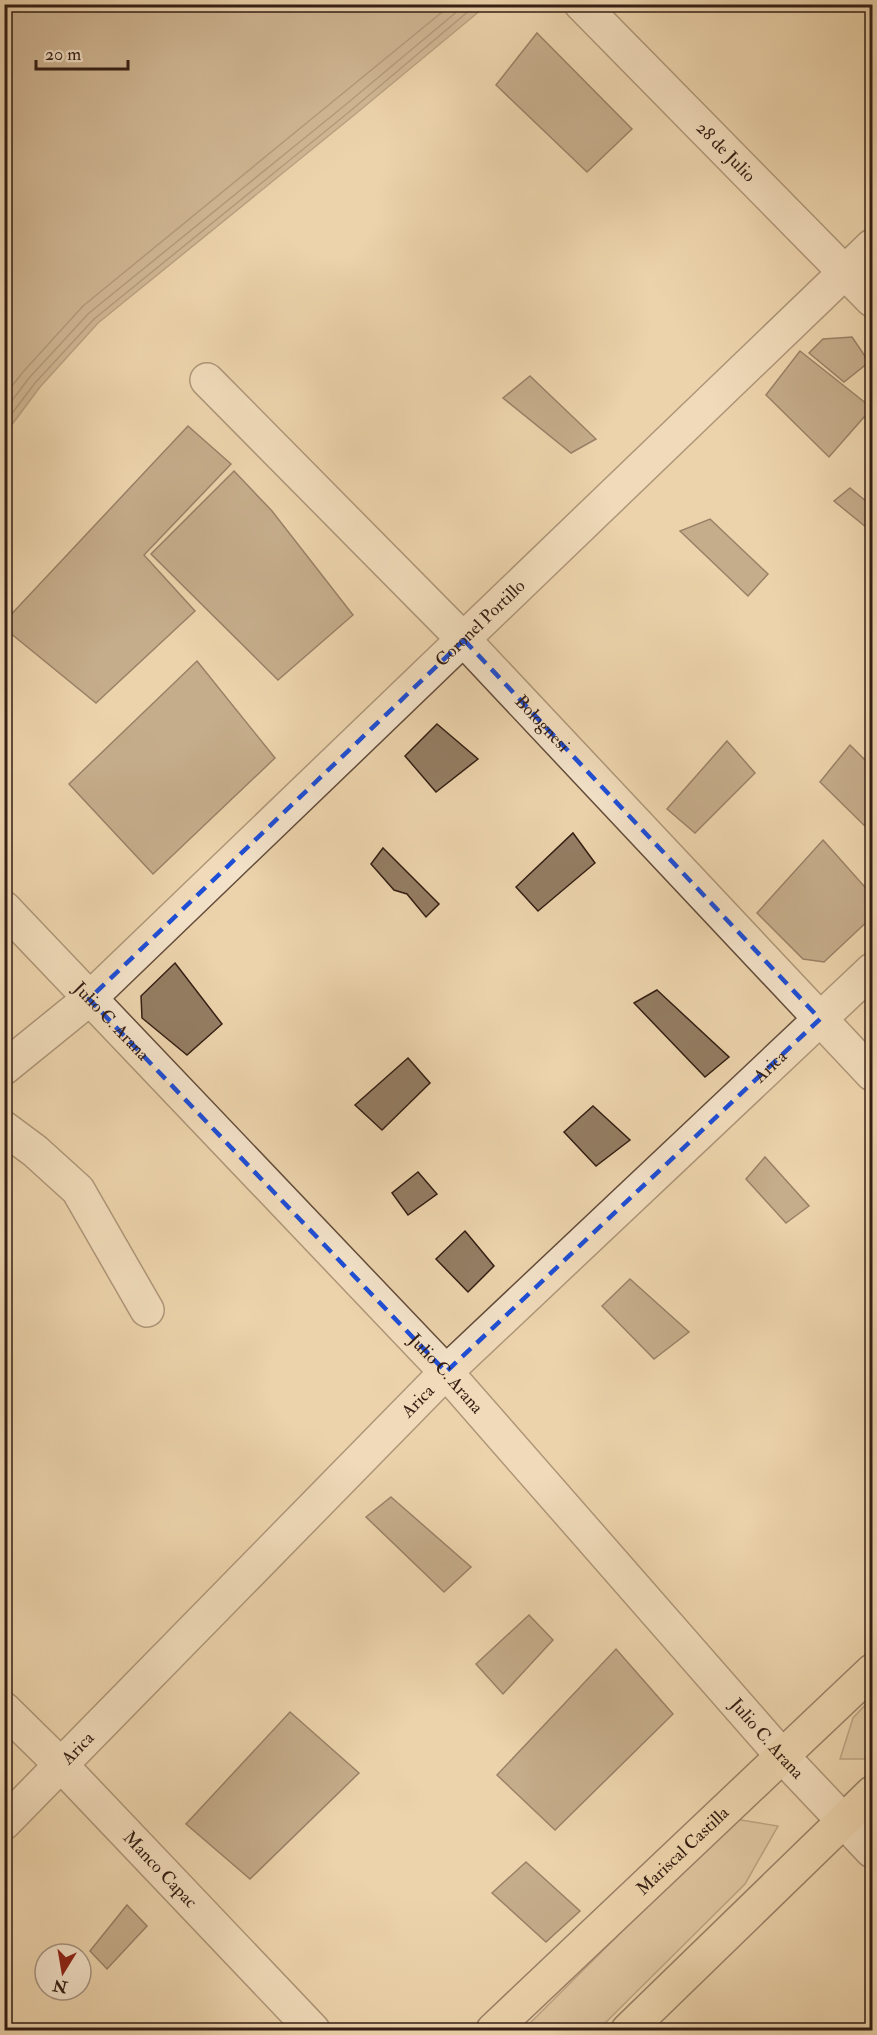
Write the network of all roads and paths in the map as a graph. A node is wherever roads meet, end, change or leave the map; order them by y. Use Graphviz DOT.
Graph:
graph roads {
  1 [pos="581,4"];
  2 [pos="873,246"];
  3 [pos="846,272"];
  4 [pos="873,300"];
  5 [pos="207,380"];
  6 [pos="464,640"];
  7 [pos="4,908"];
  8 [pos="873,970"];
  9 [pos="89,999"];
  10 [pos="820,1019"];
  11 [pos="4,1068"];
  12 [pos="873,1074"];
  13 [pos="4,1128"];
  14 [pos="147,1310"];
  15 [pos="446,1372"];
  16 [pos="873,1671"];
  17 [pos="4,1709"];
  18 [pos="783,1757"];
  19 [pos="62,1766"];
  20 [pos="873,1793"];
  21 [pos="844,1821"];
  22 [pos="4,1823"];
  23 [pos="873,1851"];
  24 [pos="313,2031"];
  25 [pos="493,2031"];
  26 [pos="628,2031"];
  1 -- 3 [label="street, 28 de Julio"];
  2 -- 3 [label="street, Coronel Portillo"];
  3 -- 4 [label="street, 28 de Julio"];
  3 -- 6 [label="street, Coronel Portillo"];
  5 -- 6 [label="street, Bolognesi"];
  6 -- 9 [label="street, Coronel Portillo"];
  6 -- 10 [label="street, Bolognesi"];
  7 -- 9 [label="street, Julio C. Arana"];
  8 -- 10 [label="street, Arica"];
  9 -- 11 [label="street, Coronel Portillo"];
  9 -- 15 [label="street, Julio C. Arana"];
  10 -- 12 [label="street, Bolognesi"];
  10 -- 15 [label="street, Arica"];
  13 -- 14 [label="street"];
  15 -- 18 [label="street, Julio C. Arana"];
  15 -- 19 [label="street, Arica"];
  16 -- 18 [label="main road, Mariscal Castilla"];
  17 -- 19 [label="street, Manco Capac"];
  18 -- 21 [label="street, Julio C. Arana"];
  18 -- 25 [label="main road, Mariscal Castilla"];
  19 -- 22 [label="street, Arica"];
  19 -- 24 [label="street, Manco Capac"];
  20 -- 21 [label="main road"];
  21 -- 23 [label="street, Julio C. Arana"];
  21 -- 26 [label="main road"];
}
